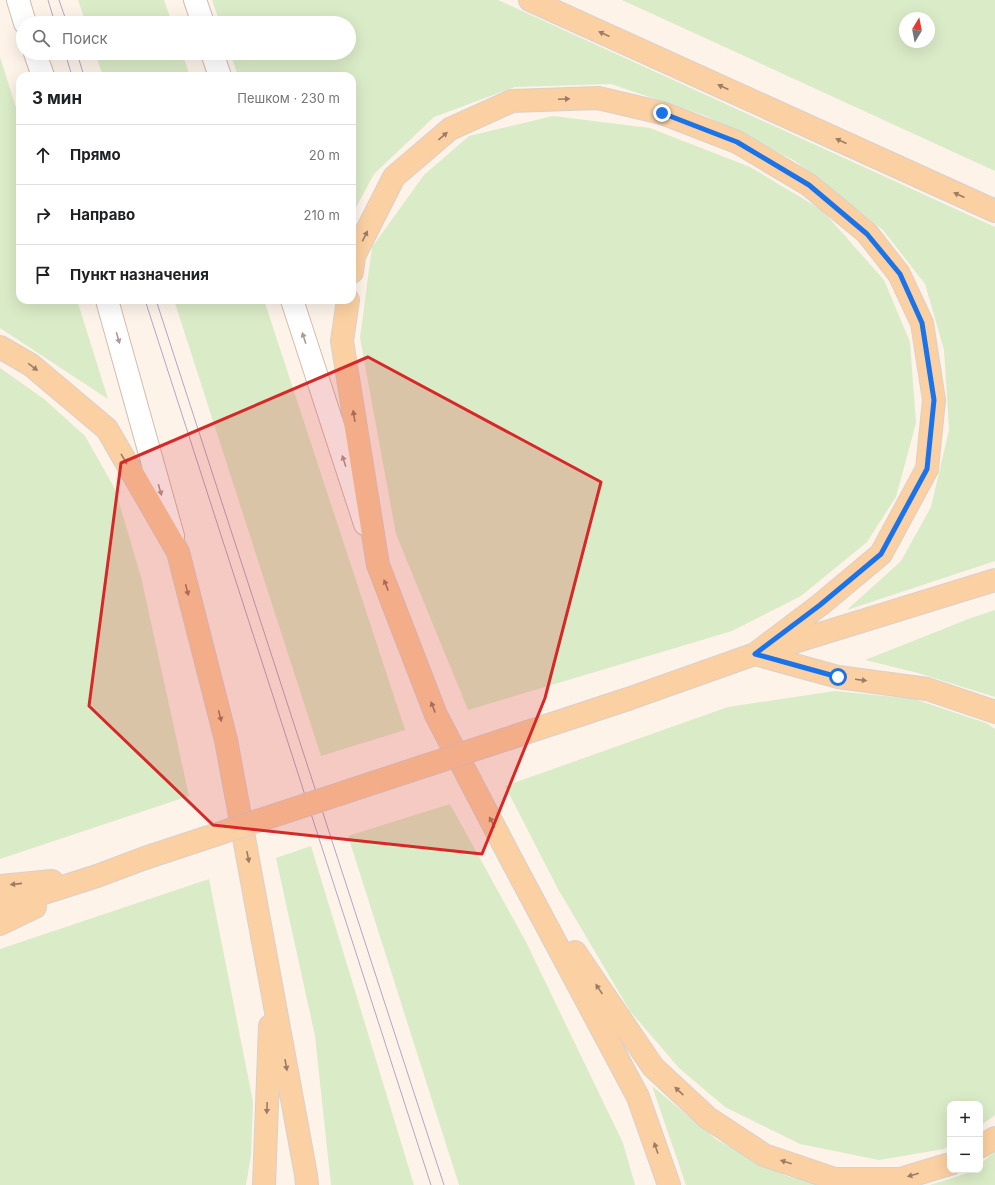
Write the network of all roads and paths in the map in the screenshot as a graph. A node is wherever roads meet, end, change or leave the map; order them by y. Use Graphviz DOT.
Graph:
graph roads {
  1 [pos="18,0"];
  2 [pos="195,0"];
  3 [pos="530,0"];
  4 [pos="23,16"];
  5 [pos="201,16"];
  6 [pos="37,60"];
  7 [pos="214,60"];
  8 [pos="42,72"];
  9 [pos="219,72"];
  10 [pos="995,211"];
  11 [pos="356,252"];
  12 [pos="108,304"];
  13 [pos="293,304"];
  14 [pos="347,304"];
  15 [pos="0,347"];
  16 [pos="178,552"];
  17 [pos="378,565"];
  18 [pos="995,580"];
  19 [pos="755,654"];
  20 [pos="995,712"];
  21 [pos="510,857"];
  22 [pos="97,876"];
  23 [pos="0,886"];
  24 [pos="0,907"];
  25 [pos="0,924"];
  26 [pos="272,985"];
  27 [pos="995,1138"];
  28 [pos="983,1145"];
  29 [pos="947,1165"];
  30 [pos="264,1185"];
  31 [pos="307,1185"];
  32 [pos="668,1185"];
  1 -- 4 [label="main road"];
  2 -- 5 [label="main road"];
  10 -- 3 [label="main road, one-way"];
  6 -- 8 [label="main road"];
  7 -- 9 [label="main road"];
  11 -- 19 [label="main road, one-way"];
  12 -- 16 [label="main road, one-way"];
  17 -- 13 [label="main road, one-way"];
  17 -- 14 [label="main road, one-way"];
  15 -- 16 [label="main road, one-way"];
  16 -- 26 [label="main road, one-way"];
  21 -- 17 [label="main road, one-way"];
  18 -- 19 [label="main road"];
  19 -- 20 [label="main road, one-way"];
  19 -- 22 [label="main road, bridge"];
  29 -- 21 [label="main road, one-way"];
  32 -- 21 [label="main road, one-way"];
  22 -- 23 [label="main road, one-way"];
  22 -- 24 [label="main road"];
  22 -- 25 [label="main road"];
  26 -- 30 [label="main road, one-way"];
  26 -- 31 [label="main road, one-way"];
  27 -- 28 [label="main road"];
}
